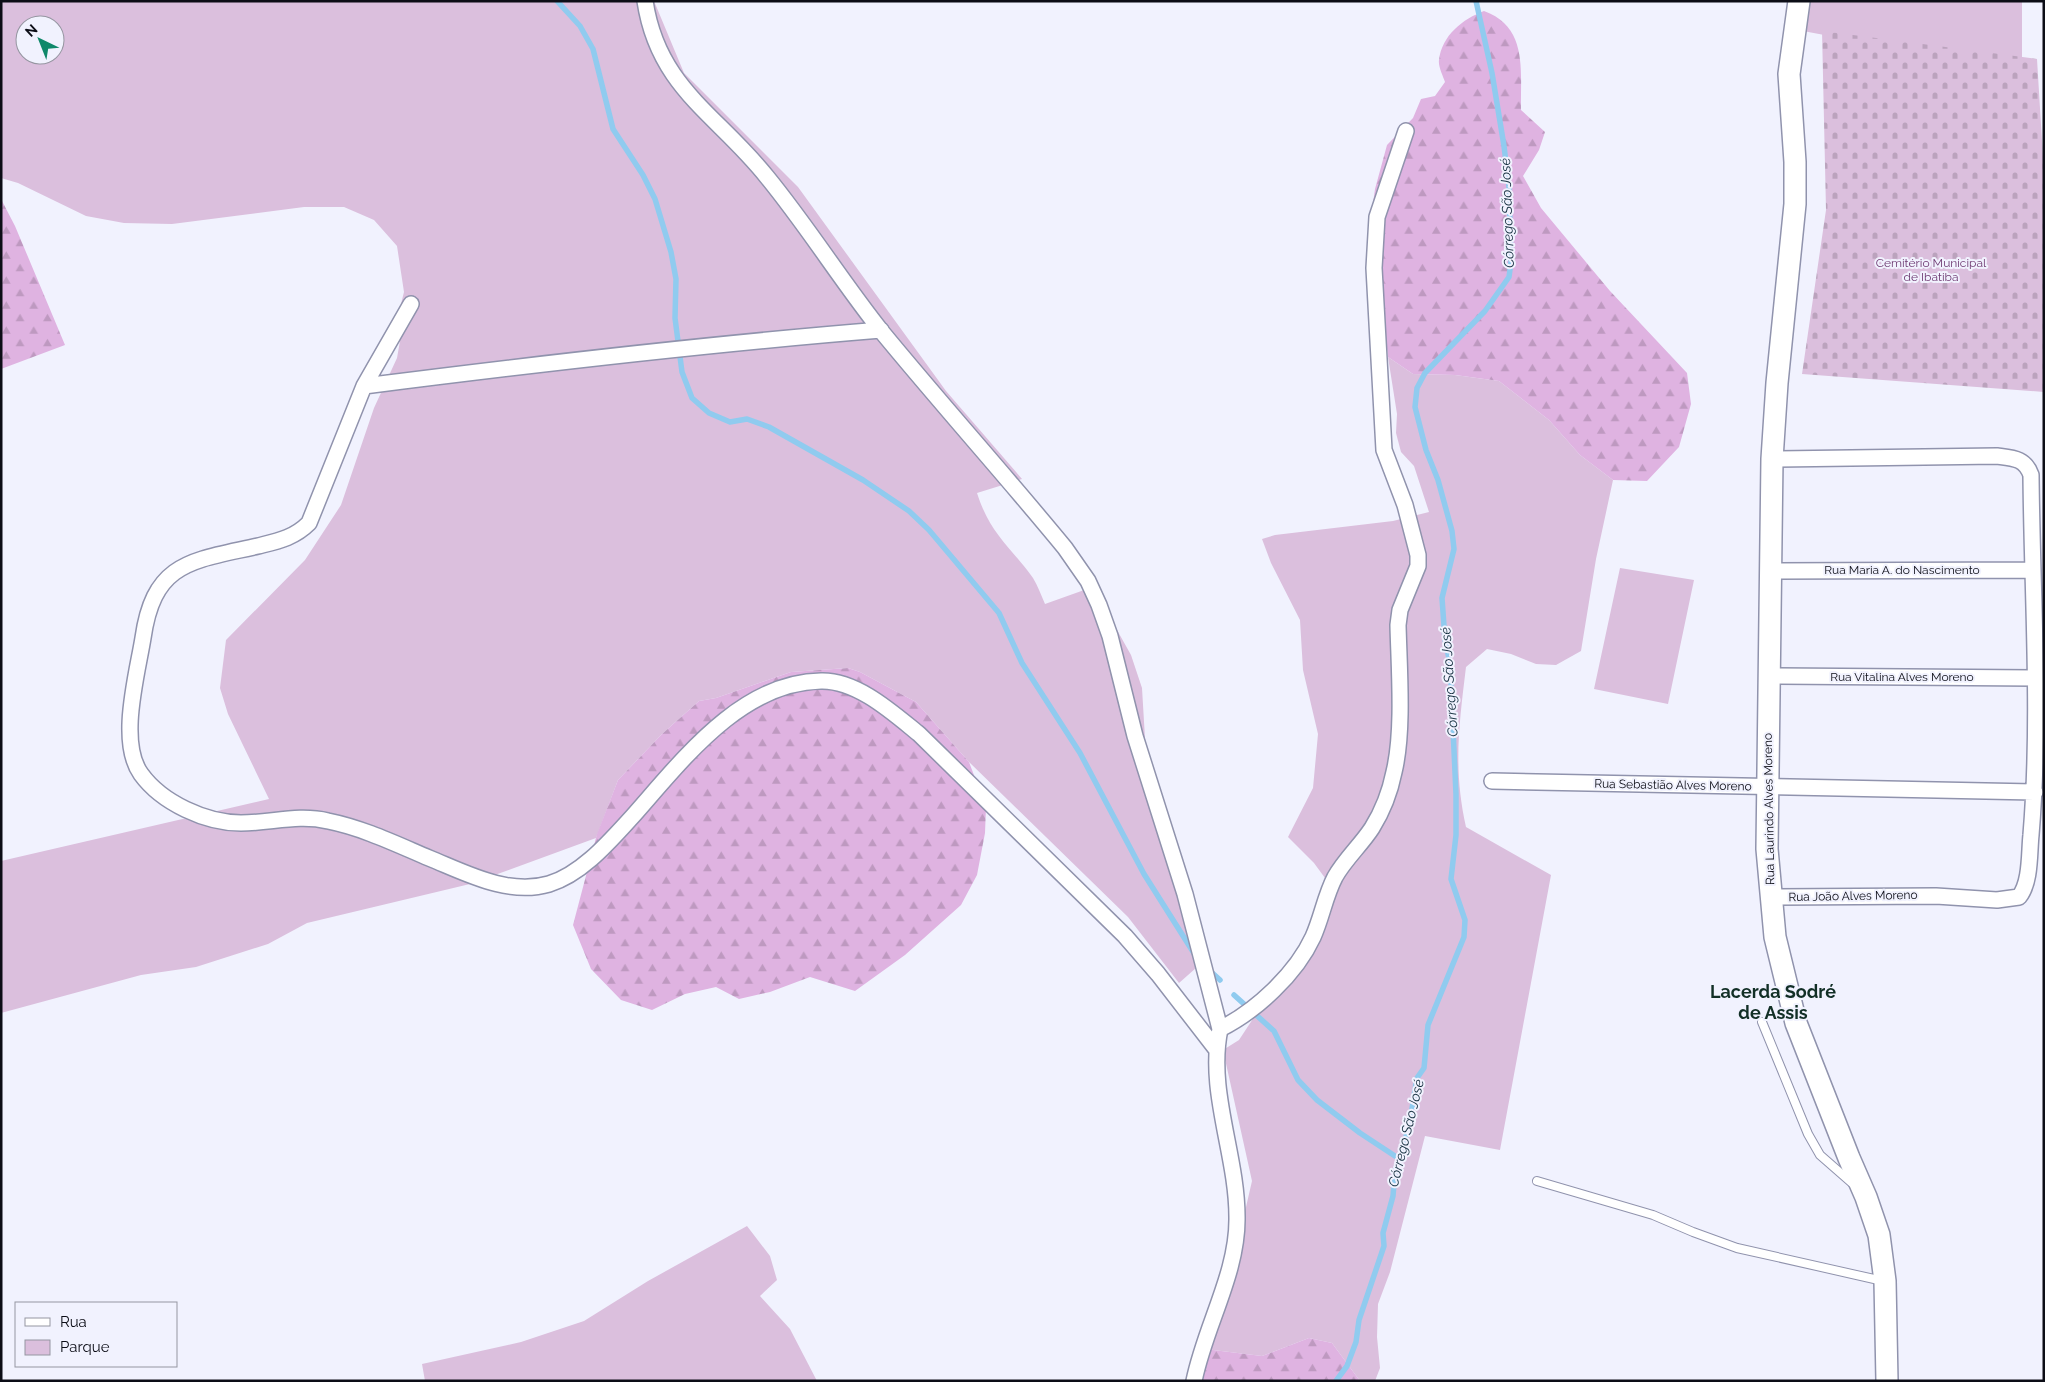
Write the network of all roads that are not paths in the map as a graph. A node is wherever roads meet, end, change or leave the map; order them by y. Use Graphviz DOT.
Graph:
graph roads {
  1 [pos="645,1"];
  2 [pos="1799,1"];
  3 [pos="1406,131"];
  4 [pos="411,304"];
  5 [pos="881,330"];
  6 [pos="364,386"];
  7 [pos="1772,459"];
  8 [pos="2032,570"];
  9 [pos="1772,571"];
  10 [pos="1768,676"];
  11 [pos="2035,678"];
  12 [pos="1492,781"];
  13 [pos="1766,787"];
  14 [pos="2035,792"];
  15 [pos="1771,897"];
  16 [pos="1762,1022"];
  17 [pos="1220,1029"];
  18 [pos="1216,1049"];
  19 [pos="1537,1180"];
  20 [pos="1866,1197"];
  21 [pos="1885,1281"];
  22 [pos="1194,1381"];
  23 [pos="1887,1381"];
  1 -- 5 [label="street"];
  2 -- 7 [label="street, Rua Laurindo Alves Moreno"];
  3 -- 17 [label="street"];
  4 -- 6 [label="street"];
  5 -- 6 [label="street"];
  5 -- 17 [label="street"];
  6 -- 18 [label="street"];
  7 -- 8 [label="street"];
  7 -- 9 [label="street, Rua Laurindo Alves Moreno"];
  8 -- 9 [label="street, Rua Maria A. do Nascimento"];
  8 -- 11 [label="street"];
  9 -- 10 [label="street, Rua Laurindo Alves Moreno"];
  10 -- 11 [label="street, Rua Vitalina Alves Moreno"];
  10 -- 13 [label="street, Rua Laurindo Alves Moreno"];
  11 -- 14 [label="street"];
  12 -- 13 [label="street, Rua Sebastião Alves Moreno"];
  13 -- 14 [label="street, Rua Sebastião Alves Moreno"];
  13 -- 15 [label="street, Rua Laurindo Alves Moreno"];
  14 -- 15 [label="street, Rua João Alves Moreno"];
  15 -- 20 [label="street, Rua Laurindo Alves Moreno"];
  16 -- 20 [label="lane"];
  17 -- 18 [label="street"];
  18 -- 22 [label="street"];
  19 -- 21 [label="lane"];
  20 -- 21 [label="street, Rua Laurindo Alves Moreno"];
  21 -- 23 [label="street, Rua Laurindo Alves Moreno"];
}
